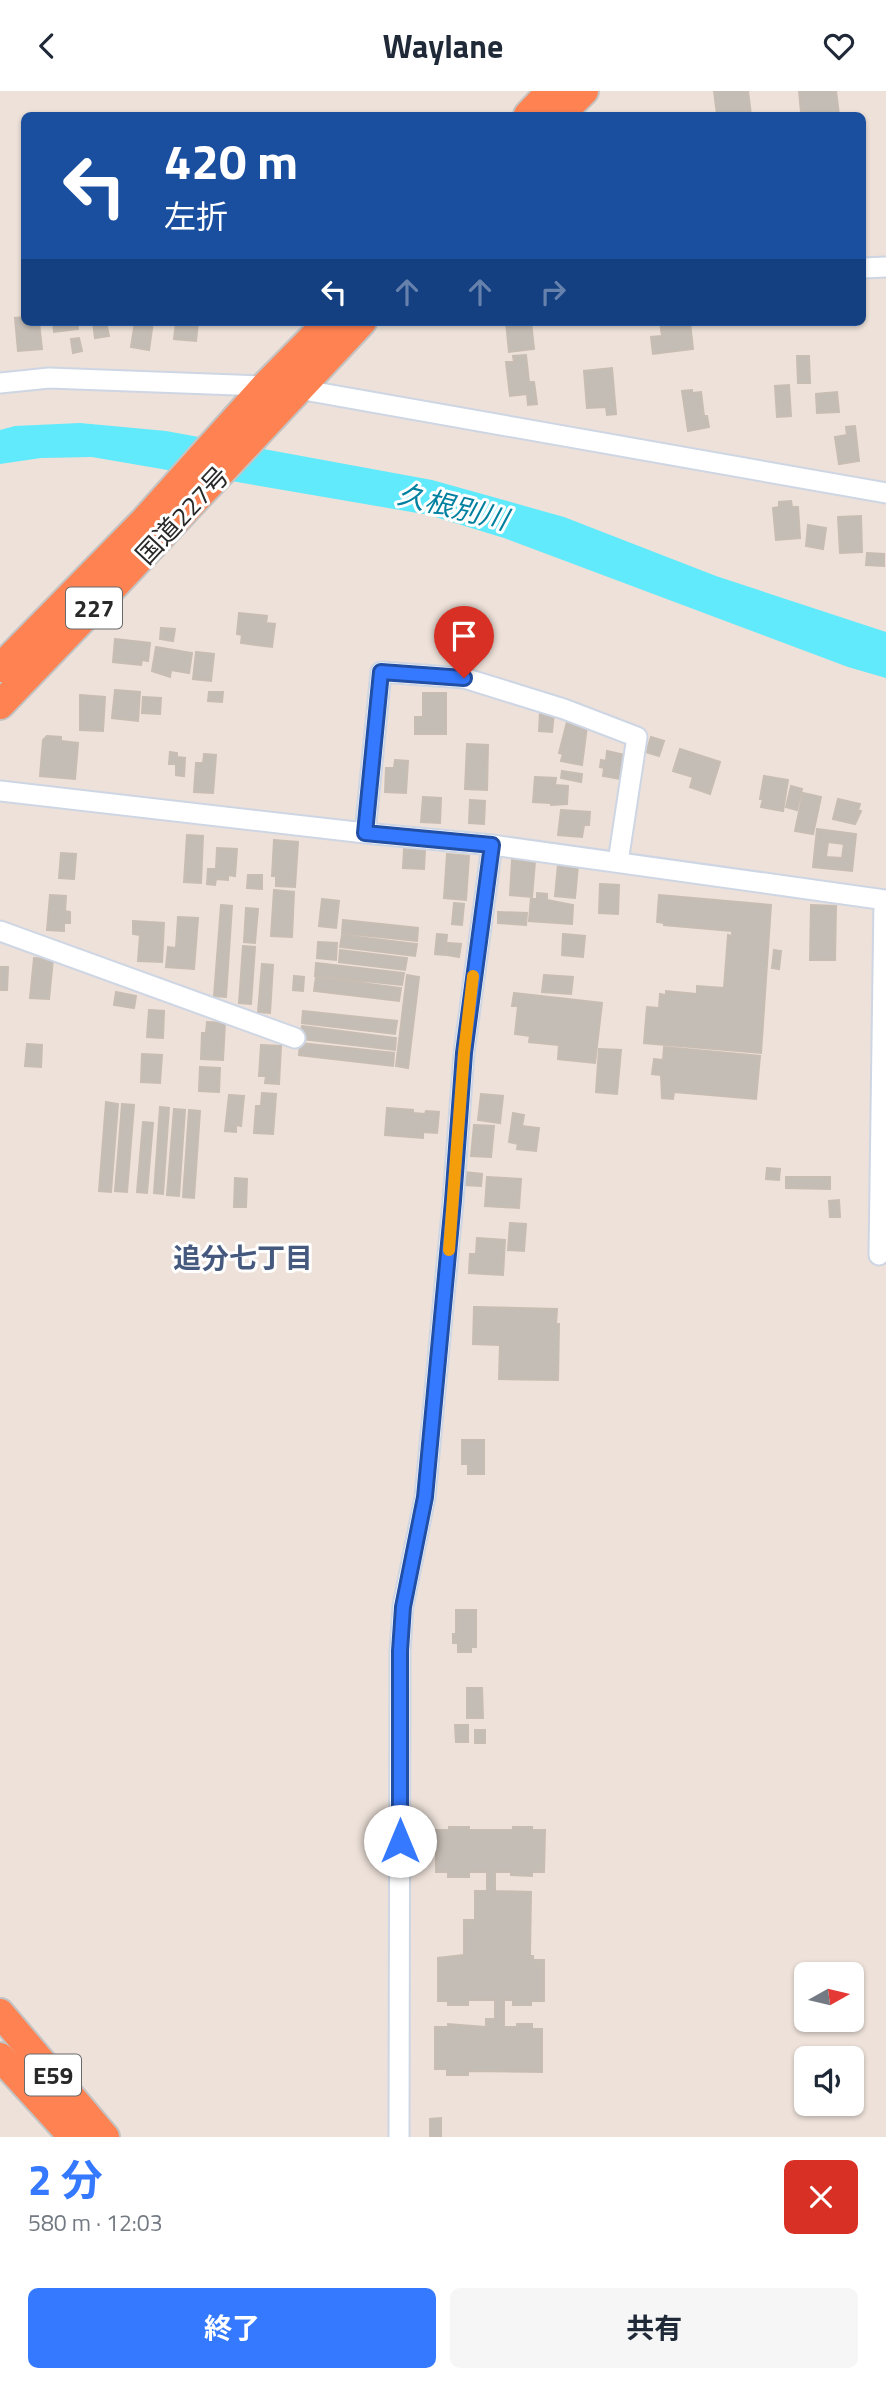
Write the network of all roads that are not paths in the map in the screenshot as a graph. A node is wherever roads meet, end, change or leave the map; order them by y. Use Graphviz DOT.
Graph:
graph roads {
  1 [pos="551,91"];
  2 [pos="584,91"];
  3 [pos="531,112"];
  4 [pos="563,112"];
  5 [pos="886,267"];
  6 [pos="866,268"];
  7 [pos="324,326"];
  8 [pos="358,326"];
  9 [pos="0,383"];
  10 [pos="265,386"];
  11 [pos="298,389"];
  12 [pos="886,493"];
  13 [pos="0,668"];
  14 [pos="0,705"];
  15 [pos="0,791"];
  16 [pos="365,833"];
  17 [pos="492,845"];
  18 [pos="618,862"];
  19 [pos="885,900"];
  20 [pos="0,931"];
  21 [pos="295,1038"];
  22 [pos="878,1255"];
  23 [pos="0,2014"];
  24 [pos="0,2057"];
  25 [pos="73,2137"];
  26 [pos="105,2137"];
  27 [pos="399,2137"];
  1 -- 3 [label="highway"];
  2 -- 4 [label="highway"];
  5 -- 6 [label="street"];
  7 -- 10 [label="highway, 国道227号 / 227"];
  8 -- 11 [label="highway, 国道227号 / 227"];
  9 -- 10 [label="street"];
  10 -- 11 [label="street"];
  10 -- 13 [label="highway, 国道227号 / 227"];
  11 -- 12 [label="street"];
  11 -- 14 [label="highway, 国道227号 / 227"];
  15 -- 16 [label="street"];
  16 -- 17 [label="street"];
  16 -- 18 [label="street"];
  17 -- 18 [label="street"];
  17 -- 27 [label="street"];
  18 -- 19 [label="street"];
  19 -- 22 [label="street"];
  20 -- 21 [label="street"];
  23 -- 26 [label="highway, E59"];
  24 -- 25 [label="highway"];
}
